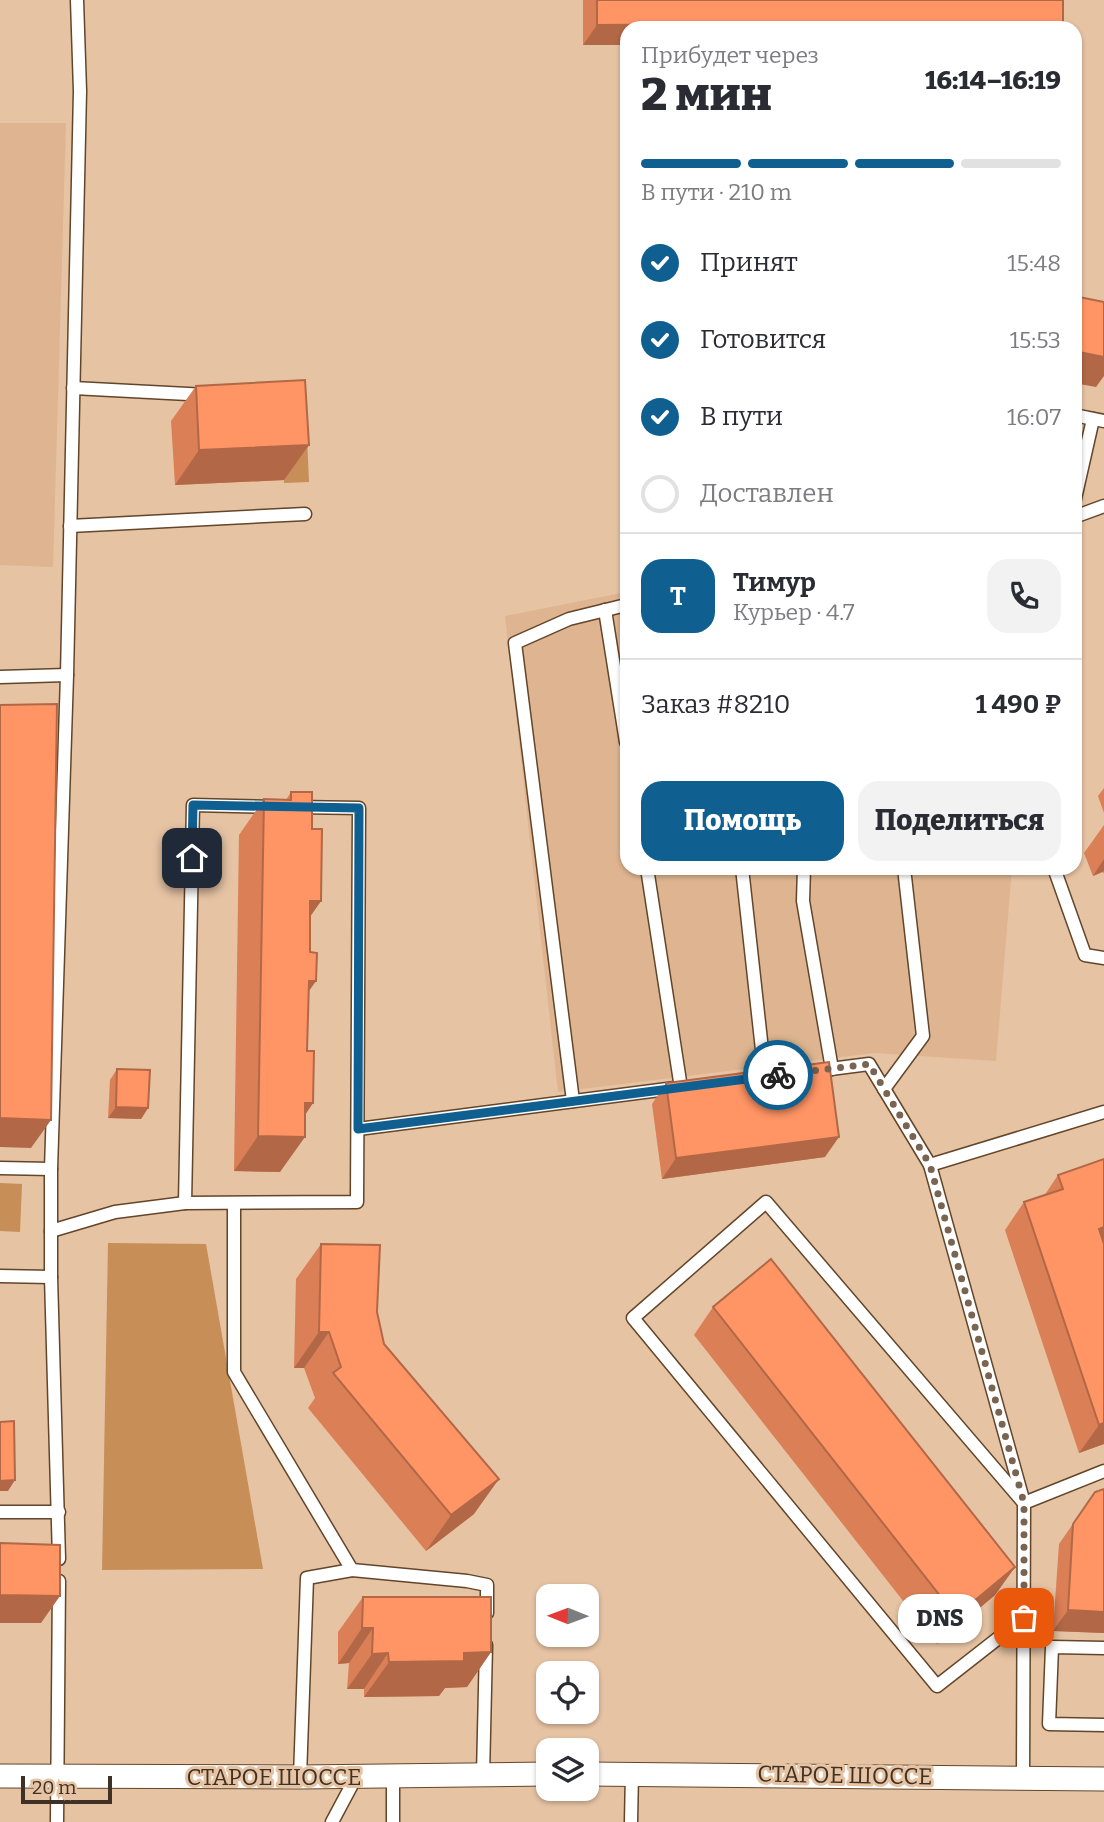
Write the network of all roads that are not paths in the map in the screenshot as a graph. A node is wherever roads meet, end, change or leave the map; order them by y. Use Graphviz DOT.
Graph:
graph roads {
  1 [pos="77,0"];
  2 [pos="73,388"];
  3 [pos="217,395"];
  4 [pos="1099,420"];
  5 [pos="1082,476"];
  6 [pos="1104,506"];
  7 [pos="305,514"];
  8 [pos="1082,514"];
  9 [pos="70,526"];
  10 [pos="620,606"];
  11 [pos="606,610"];
  12 [pos="67,675"];
  13 [pos="0,677"];
  14 [pos="620,702"];
  15 [pos="647,875"];
  16 [pos="743,875"];
  17 [pos="804,875"];
  18 [pos="905,875"];
  19 [pos="1056,875"];
  20 [pos="1104,958"];
  21 [pos="832,1069"];
  22 [pos="806,1072"];
  23 [pos="766,1077"];
  24 [pos="884,1089"];
  25 [pos="573,1101"];
  26 [pos="1104,1112"];
  27 [pos="358,1129"];
  28 [pos="930,1165"];
  29 [pos="0,1168"];
  30 [pos="51,1169"];
  31 [pos="185,1203"];
  32 [pos="234,1204"];
  33 [pos="51,1231"];
  34 [pos="0,1276"];
  35 [pos="51,1277"];
  36 [pos="1104,1471"];
  37 [pos="1024,1503"];
  38 [pos="0,1511"];
  39 [pos="59,1512"];
  40 [pos="352,1570"];
  41 [pos="1024,1618"];
  42 [pos="1104,1648"];
  43 [pos="1104,1724"];
  44 [pos="632,1773"];
  45 [pos="536,1774"];
  46 [pos="599,1774"];
  47 [pos="483,1775"];
  48 [pos="0,1776"];
  49 [pos="393,1776"];
  50 [pos="59,1777"];
  51 [pos="300,1777"];
  52 [pos="356,1777"];
  53 [pos="1023,1777"];
  54 [pos="1104,1779"];
  55 [pos="57,1822"];
  56 [pos="332,1822"];
  57 [pos="393,1822"];
  58 [pos="631,1822"];
  1 -- 2 [label="lane"];
  2 -- 3 [label="lane"];
  2 -- 9 [label="lane"];
  4 -- 5 [label="lane"];
  6 -- 8 [label="lane"];
  7 -- 9 [label="lane"];
  9 -- 12 [label="lane"];
  10 -- 11 [label="lane"];
  11 -- 14 [label="lane"];
  11 -- 25 [label="lane"];
  12 -- 13 [label="lane"];
  12 -- 30 [label="lane"];
  15 -- 25 [label="lane"];
  16 -- 23 [label="lane"];
  17 -- 21 [label="lane"];
  18 -- 24 [label="lane"];
  19 -- 20 [label="lane"];
  21 -- 22 [label="lane"];
  21 -- 24 [label="lane"];
  24 -- 28 [label="lane"];
  25 -- 27 [label="lane"];
  26 -- 28 [label="lane"];
  27 -- 31 [label="lane"];
  27 -- 32 [label="lane"];
  28 -- 37 [label="lane"];
  29 -- 30 [label="lane"];
  30 -- 33 [label="lane"];
  31 -- 32 [label="lane"];
  31 -- 33 [label="lane"];
  32 -- 40 [label="lane"];
  33 -- 35 [label="lane"];
  34 -- 35 [label="lane"];
  35 -- 39 [label="lane"];
  36 -- 37 [label="lane"];
  37 -- 41 [label="lane"];
  37 -- 41 [label="lane"];
  38 -- 39 [label="lane"];
  39 -- 50 [label="lane"];
  40 -- 47 [label="lane"];
  40 -- 51 [label="lane"];
  41 -- 53 [label="lane"];
  42 -- 43 [label="lane"];
  44 -- 46 [label="street, СТАРОЕ ШОССЕ"];
  44 -- 53 [label="street, СТАРОЕ ШОССЕ"];
  44 -- 58 [label="lane"];
  45 -- 47 [label="street, СТАРОЕ ШОССЕ"];
  47 -- 49 [label="street, СТАРОЕ ШОССЕ"];
  48 -- 50 [label="street, СТАРОЕ ШОССЕ"];
  49 -- 52 [label="street, СТАРОЕ ШОССЕ"];
  49 -- 57 [label="lane"];
  50 -- 51 [label="street, СТАРОЕ ШОССЕ"];
  50 -- 55 [label="lane"];
  51 -- 52 [label="street, СТАРОЕ ШОССЕ"];
  52 -- 56 [label="lane"];
  53 -- 54 [label="street, СТАРОЕ ШОССЕ"];
}
